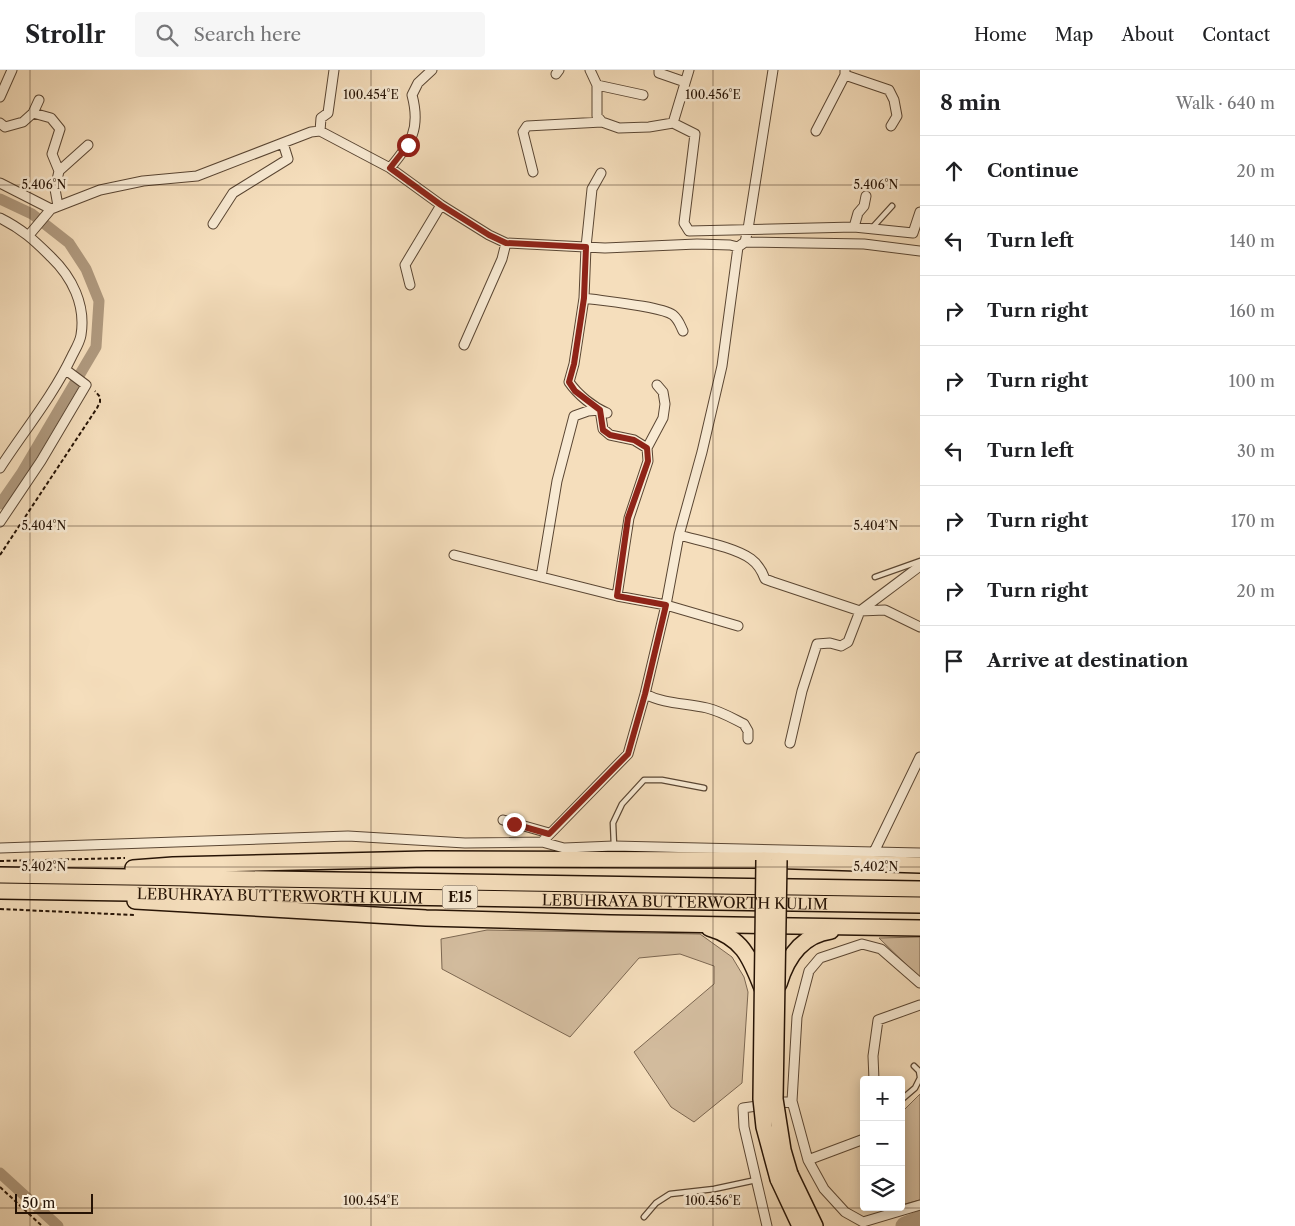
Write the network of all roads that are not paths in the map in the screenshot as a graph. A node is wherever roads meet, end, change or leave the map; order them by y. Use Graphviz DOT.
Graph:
graph roads {
  1 [pos="12,70"];
  2 [pos="334,70"];
  3 [pos="432,70"];
  4 [pos="590,70"];
  5 [pos="659,70"];
  6 [pos="689,70"];
  7 [pos="773,70"];
  8 [pos="845,72"];
  9 [pos="685,82"];
  10 [pos="597,85"];
  11 [pos="642,95"];
  12 [pos="0,97"];
  13 [pos="39,100"];
  14 [pos="33,113"];
  15 [pos="602,122"];
  16 [pos="0,123"];
  17 [pos="673,123"];
  18 [pos="891,126"];
  19 [pos="320,131"];
  20 [pos="816,131"];
  21 [pos="283,143"];
  22 [pos="88,145"];
  23 [pos="390,168"];
  24 [pos="59,171"];
  25 [pos="532,172"];
  26 [pos="601,173"];
  27 [pos="0,183"];
  28 [pos="866,196"];
  29 [pos="441,205"];
  30 [pos="892,206"];
  31 [pos="54,207"];
  32 [pos="920,212"];
  33 [pos="0,218"];
  34 [pos="213,224"];
  35 [pos="854,226"];
  36 [pos="748,228"];
  37 [pos="872,228"];
  38 [pos="32,233"];
  39 [pos="506,243"];
  40 [pos="741,244"];
  41 [pos="586,247"];
  42 [pos="920,251"];
  43 [pos="410,285"];
  44 [pos="584,298"];
  45 [pos="683,332"];
  46 [pos="464,345"];
  47 [pos="68,372"];
  48 [pos="657,386"];
  49 [pos="604,411"];
  50 [pos="647,448"];
  51 [pos="0,468"];
  52 [pos="0,522"];
  53 [pos="679,535"];
  54 [pos="454,555"];
  55 [pos="920,561"];
  56 [pos="920,566"];
  57 [pos="541,577"];
  58 [pos="875,577"];
  59 [pos="617,596"];
  60 [pos="666,605"];
  61 [pos="860,611"];
  62 [pos="738,626"];
  63 [pos="920,627"];
  64 [pos="645,694"];
  65 [pos="748,739"];
  66 [pos="790,743"];
  67 [pos="920,757"];
  68 [pos="704,788"];
  69 [pos="503,820"];
  70 [pos="549,834"];
  71 [pos="542,842"];
  72 [pos="614,846"];
  73 [pos="0,848"];
  74 [pos="874,852"];
  75 [pos="920,853"];
  76 [pos="772,860"];
  77 [pos="920,865"];
  78 [pos="0,875"];
  79 [pos="19,876"];
  80 [pos="920,889"];
  81 [pos="0,891"];
  82 [pos="19,891"];
  83 [pos="920,905"];
  84 [pos="700,925"];
  85 [pos="771,926"];
  86 [pos="867,927"];
  87 [pos="920,928"];
  88 [pos="920,983"];
  89 [pos="770,989"];
  90 [pos="920,1005"];
  91 [pos="914,1066"];
  92 [pos="874,1076"];
  93 [pos="920,1077"];
  94 [pos="905,1097"];
  95 [pos="792,1101"];
  96 [pos="860,1140"];
  97 [pos="808,1160"];
  98 [pos="756,1180"];
  99 [pos="920,1206"];
  100 [pos="644,1217"];
  101 [pos="807,1224"];
  102 [pos="767,1226"];
  1 -- 12 [label="street"];
  2 -- 19 [label="street"];
  3 -- 23 [label="street"];
  4 -- 10 [label="street"];
  5 -- 9 [label="street"];
  6 -- 9 [label="street"];
  7 -- 36 [label="street"];
  8 -- 18 [label="street"];
  8 -- 20 [label="street"];
  9 -- 17 [label="street"];
  10 -- 11 [label="street"];
  10 -- 15 [label="street"];
  13 -- 14 [label="street"];
  14 -- 16 [label="street"];
  14 -- 24 [label="street"];
  15 -- 17 [label="street"];
  15 -- 25 [label="street"];
  17 -- 36 [label="street"];
  19 -- 21 [label="street"];
  19 -- 23 [label="street"];
  21 -- 31 [label="street"];
  21 -- 34 [label="street"];
  22 -- 24 [label="street"];
  23 -- 29 [label="street"];
  24 -- 31 [label="street"];
  26 -- 41 [label="street"];
  27 -- 31 [label="street"];
  28 -- 35 [label="street"];
  29 -- 39 [label="street"];
  29 -- 43 [label="street"];
  30 -- 37 [label="lane"];
  31 -- 38 [label="street"];
  32 -- 37 [label="street"];
  33 -- 38 [label="street"];
  35 -- 36 [label="street"];
  35 -- 37 [label="street"];
  36 -- 40 [label="street"];
  38 -- 47 [label="street"];
  39 -- 41 [label="street"];
  39 -- 46 [label="street"];
  40 -- 41 [label="street"];
  40 -- 42 [label="street"];
  40 -- 53 [label="street"];
  41 -- 44 [label="street"];
  44 -- 45 [label="street"];
  44 -- 49 [label="street"];
  47 -- 51 [label="street"];
  47 -- 52 [label="street"];
  48 -- 50 [label="street"];
  49 -- 50 [label="street"];
  49 -- 57 [label="street"];
  50 -- 59 [label="street"];
  53 -- 60 [label="street"];
  53 -- 61 [label="street"];
  54 -- 57 [label="street"];
  55 -- 58 [label="lane"];
  56 -- 61 [label="street"];
  57 -- 59 [label="street"];
  59 -- 60 [label="street"];
  60 -- 62 [label="street"];
  60 -- 64 [label="street"];
  61 -- 63 [label="street"];
  61 -- 66 [label="street"];
  64 -- 65 [label="street"];
  64 -- 70 [label="street"];
  67 -- 74 [label="street"];
  68 -- 72 [label="lane"];
  69 -- 70 [label="street"];
  70 -- 71 [label="street"];
  71 -- 72 [label="street"];
  71 -- 73 [label="street"];
  72 -- 74 [label="street"];
  74 -- 75 [label="street"];
  76 -- 77 [label="highway"];
  76 -- 79 [label="highway"];
  76 -- 85 [label="highway, bridge"];
  78 -- 79 [label="highway, LEBUHRAYA BUTTERWORTH KULIM / E15"];
  79 -- 80 [label="highway, LEBUHRAYA BUTTERWORTH KULIM / E15"];
  81 -- 82 [label="highway, LEBUHRAYA BUTTERWORTH KULIM / E15"];
  82 -- 83 [label="highway, LEBUHRAYA BUTTERWORTH KULIM / E15"];
  82 -- 84 [label="highway"];
  84 -- 85 [label="highway"];
  84 -- 89 [label="highway"];
  85 -- 86 [label="highway"];
  85 -- 89 [label="highway, bridge"];
  86 -- 87 [label="highway"];
  86 -- 89 [label="highway, bridge"];
  88 -- 95 [label="street"];
  89 -- 101 [label="highway, bridge"];
  90 -- 92 [label="street"];
  91 -- 93 [label="lane"];
  93 -- 94 [label="lane"];
  95 -- 97 [label="street"];
  95 -- 98 [label="street"];
  96 -- 97 [label="street"];
  97 -- 99 [label="street"];
  98 -- 100 [label="lane"];
  98 -- 102 [label="street"];
}
